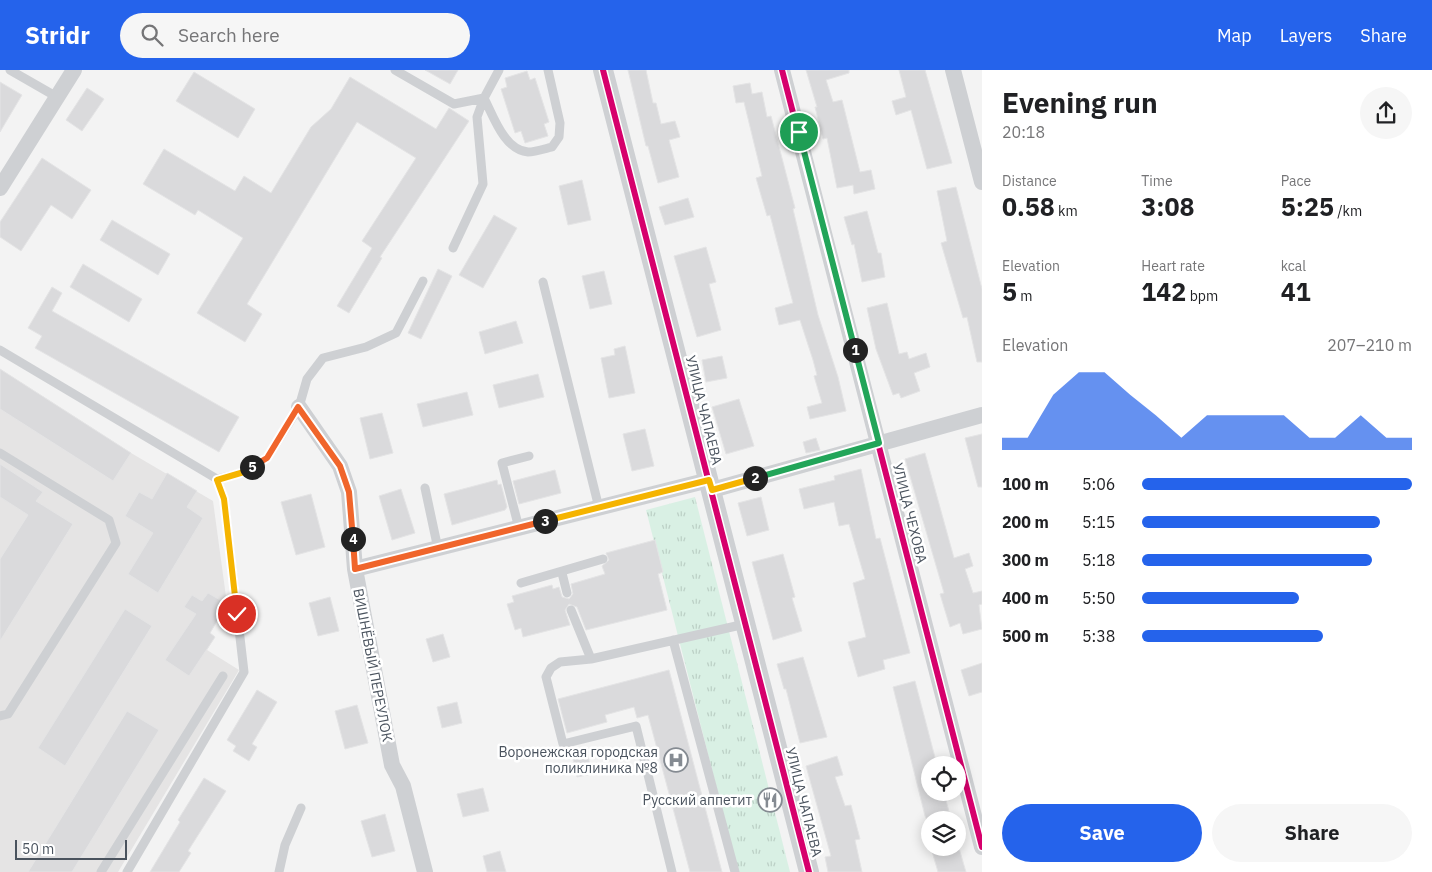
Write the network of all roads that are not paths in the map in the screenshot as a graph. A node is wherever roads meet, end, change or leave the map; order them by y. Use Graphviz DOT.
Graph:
graph roads {
  1 [pos="10,70"];
  2 [pos="74,70"];
  3 [pos="395,70"];
  4 [pos="499,70"];
  5 [pos="548,70"];
  6 [pos="603,70"];
  7 [pos="782,70"];
  8 [pos="953,70"];
  9 [pos="57,97"];
  10 [pos="484,98"];
  11 [pos="982,182"];
  12 [pos="0,188"];
  13 [pos="453,248"];
  14 [pos="423,280"];
  15 [pos="543,282"];
  16 [pos="0,350"];
  17 [pos="298,407"];
  18 [pos="982,415"];
  19 [pos="879,443"];
  20 [pos="0,453"];
  21 [pos="529,456"];
  22 [pos="217,480"];
  23 [pos="710,485"];
  24 [pos="425,488"];
  25 [pos="599,508"];
  26 [pos="519,528"];
  27 [pos="438,549"];
  28 [pos="603,559"];
  29 [pos="355,569"];
  30 [pos="562,573"];
  31 [pos="521,583"];
  32 [pos="567,593"];
  33 [pos="571,610"];
  34 [pos="745,624"];
  35 [pos="673,640"];
  36 [pos="591,659"];
  37 [pos="223,676"];
  38 [pos="0,716"];
  39 [pos="301,808"];
  40 [pos="982,847"];
  41 [pos="101,872"];
  42 [pos="127,872"];
  43 [pos="279,872"];
  44 [pos="425,872"];
  45 [pos="672,872"];
  46 [pos="735,872"];
  47 [pos="809,872"];
  1 -- 9 [label="lane"];
  2 -- 9 [label="street"];
  3 -- 10 [label="lane"];
  4 -- 10 [label="lane"];
  5 -- 10 [label="lane"];
  6 -- 23 [label="street, УЛИЦА ЧАПАЕВА"];
  7 -- 19 [label="street, УЛИЦА ЧЕХОВА"];
  8 -- 11 [label="street"];
  9 -- 12 [label="street"];
  10 -- 13 [label="lane"];
  14 -- 17 [label="lane"];
  15 -- 25 [label="lane"];
  16 -- 22 [label="lane"];
  17 -- 22 [label="lane"];
  17 -- 29 [label="street, ВИШНЁВЫЙ ПЕРЕУЛОК"];
  18 -- 19 [label="street"];
  19 -- 23 [label="street"];
  19 -- 40 [label="street, УЛИЦА ЧЕХОВА"];
  20 -- 38 [label="lane"];
  21 -- 26 [label="lane"];
  22 -- 42 [label="lane"];
  23 -- 25 [label="street"];
  23 -- 34 [label="street, УЛИЦА ЧАПАЕВА"];
  24 -- 27 [label="lane"];
  25 -- 26 [label="street"];
  26 -- 27 [label="street"];
  27 -- 29 [label="street"];
  28 -- 30 [label="lane"];
  29 -- 44 [label="street, ВИШНЁВЫЙ ПЕРЕУЛОК"];
  30 -- 31 [label="lane"];
  30 -- 32 [label="lane"];
  33 -- 36 [label="lane"];
  34 -- 35 [label="lane"];
  34 -- 47 [label="street, УЛИЦА ЧАПАЕВА"];
  35 -- 36 [label="lane"];
  35 -- 46 [label="lane"];
  36 -- 45 [label="lane"];
  37 -- 41 [label="lane"];
  39 -- 43 [label="lane"];
}
